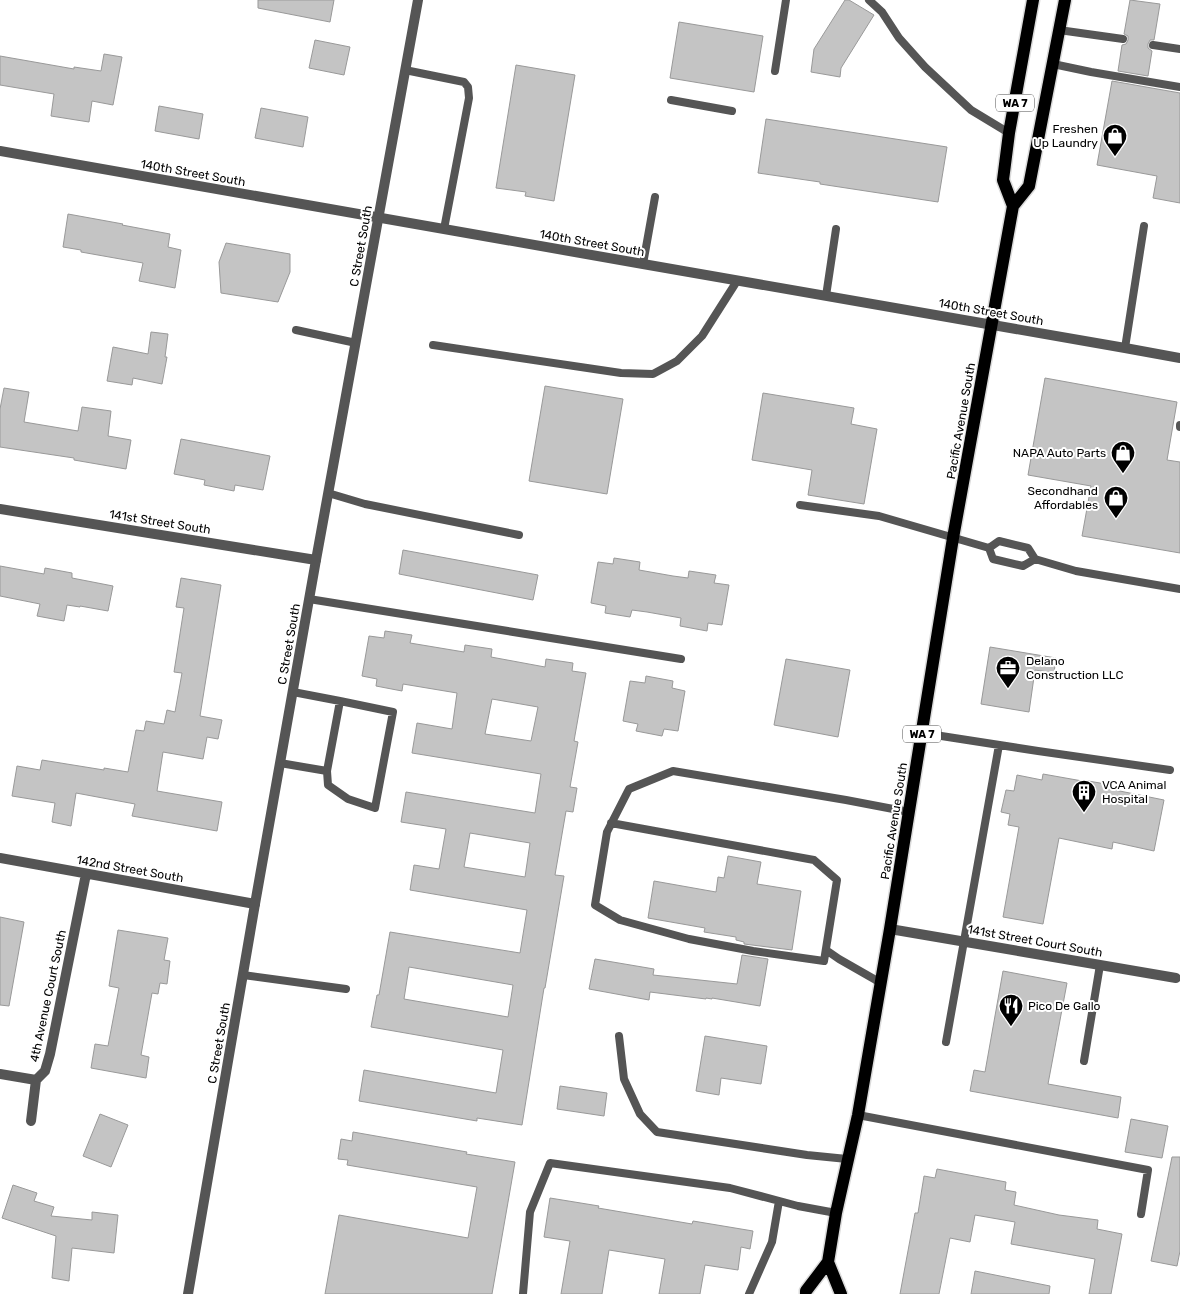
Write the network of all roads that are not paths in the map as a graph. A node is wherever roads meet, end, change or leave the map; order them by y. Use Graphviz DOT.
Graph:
graph roads {
  1 [pos="418,0"];
  2 [pos="786,0"];
  3 [pos="869,0"];
  4 [pos="1033,0"];
  5 [pos="1065,0"];
  6 [pos="1060,30"];
  7 [pos="1123,39"];
  8 [pos="1153,45"];
  9 [pos="1180,49"];
  10 [pos="1053,64"];
  11 [pos="405,70"];
  12 [pos="775,71"];
  13 [pos="1180,87"];
  14 [pos="671,100"];
  15 [pos="732,111"];
  16 [pos="1009,133"];
  17 [pos="0,151"];
  18 [pos="655,197"];
  19 [pos="1013,206"];
  20 [pos="379,218"];
  21 [pos="1144,226"];
  22 [pos="444,229"];
  23 [pos="836,229"];
  24 [pos="643,264"];
  25 [pos="737,281"];
  26 [pos="826,296"];
  27 [pos="992,325"];
  28 [pos="296,330"];
  29 [pos="356,343"];
  30 [pos="433,345"];
  31 [pos="1125,348"];
  32 [pos="1180,358"];
  33 [pos="328,493"];
  34 [pos="800,505"];
  35 [pos="0,509"];
  36 [pos="519,535"];
  37 [pos="953,538"];
  38 [pos="989,548"];
  39 [pos="1035,559"];
  40 [pos="316,560"];
  41 [pos="1180,589"];
  42 [pos="309,599"];
  43 [pos="681,659"];
  44 [pos="293,692"];
  45 [pos="340,701"];
  46 [pos="922,732"];
  47 [pos="999,745"];
  48 [pos="280,763"];
  49 [pos="1170,770"];
  50 [pos="327,771"];
  51 [pos="909,812"];
  52 [pos="612,823"];
  53 [pos="0,858"];
  54 [pos="86,874"];
  55 [pos="255,904"];
  56 [pos="890,929"];
  57 [pos="964,941"];
  58 [pos="826,950"];
  59 [pos="1100,965"];
  60 [pos="243,974"];
  61 [pos="1178,978"];
  62 [pos="881,983"];
  63 [pos="346,989"];
  64 [pos="619,1036"];
  65 [pos="946,1042"];
  66 [pos="1084,1061"];
  67 [pos="0,1074"];
  68 [pos="36,1080"];
  69 [pos="858,1115"];
  70 [pos="31,1121"];
  71 [pos="847,1159"];
  72 [pos="779,1201"];
  73 [pos="836,1213"];
  74 [pos="1141,1214"];
  75 [pos="828,1262"];
  76 [pos="188,1294"];
  77 [pos="523,1294"];
  78 [pos="748,1294"];
  79 [pos="806,1294"];
  80 [pos="841,1294"];
  1 -- 11 [label="street, C Street South"];
  2 -- 12 [label="lane"];
  3 -- 16 [label="lane"];
  4 -- 16 [label="main road, WA 7"];
  5 -- 6 [label="main road, Pacific Avenue South / WA 7"];
  6 -- 7 [label="lane"];
  6 -- 10 [label="main road, Pacific Avenue South / WA 7"];
  8 -- 9 [label="lane"];
  10 -- 13 [label="lane"];
  10 -- 19 [label="main road, Pacific Avenue South / WA 7"];
  11 -- 20 [label="street, C Street South"];
  11 -- 22 [label="lane"];
  14 -- 15 [label="lane"];
  16 -- 19 [label="main road, WA 7"];
  17 -- 20 [label="street, 140th Street South"];
  18 -- 24 [label="lane"];
  19 -- 27 [label="main road, Pacific Avenue South / WA 7"];
  20 -- 22 [label="street, 140th Street South"];
  20 -- 29 [label="street, C Street South"];
  21 -- 31 [label="lane"];
  22 -- 24 [label="street, 140th Street South"];
  23 -- 26 [label="lane"];
  24 -- 25 [label="street, 140th Street South"];
  25 -- 26 [label="street, 140th Street South"];
  25 -- 30 [label="lane"];
  26 -- 27 [label="street, 140th Street South"];
  27 -- 31 [label="street, 140th Street South"];
  27 -- 37 [label="main road, Pacific Avenue South / WA 7"];
  28 -- 29 [label="lane"];
  29 -- 33 [label="street, C Street South"];
  31 -- 32 [label="street, 140th Street South"];
  33 -- 36 [label="lane"];
  33 -- 40 [label="street, C Street South"];
  34 -- 37 [label="lane"];
  35 -- 40 [label="street, 141st Street South"];
  37 -- 38 [label="lane"];
  37 -- 46 [label="main road, Pacific Avenue South / WA 7"];
  38 -- 39 [label="lane"];
  38 -- 39 [label="lane"];
  39 -- 41 [label="lane"];
  40 -- 42 [label="street, C Street South"];
  42 -- 43 [label="lane"];
  42 -- 44 [label="street, C Street South"];
  44 -- 45 [label="lane"];
  44 -- 48 [label="street, C Street South"];
  45 -- 50 [label="lane"];
  45 -- 50 [label="lane"];
  46 -- 47 [label="lane"];
  46 -- 51 [label="main road, Pacific Avenue South / WA 7"];
  47 -- 49 [label="lane"];
  47 -- 57 [label="lane"];
  48 -- 50 [label="lane"];
  48 -- 55 [label="street, C Street South"];
  51 -- 52 [label="lane"];
  51 -- 56 [label="main road, Pacific Avenue South / WA 7"];
  52 -- 58 [label="lane"];
  52 -- 58 [label="lane"];
  53 -- 54 [label="street, 142nd Street South"];
  54 -- 55 [label="street, 142nd Street South"];
  54 -- 68 [label="street, 4th Avenue Court South"];
  55 -- 60 [label="street, C Street South"];
  56 -- 57 [label="street, 141st Street Court South"];
  56 -- 62 [label="main road, Pacific Avenue South / WA 7"];
  57 -- 59 [label="street, 141st Street Court South"];
  57 -- 65 [label="lane"];
  58 -- 62 [label="lane"];
  59 -- 61 [label="street, 141st Street Court South"];
  59 -- 66 [label="lane"];
  60 -- 63 [label="lane"];
  60 -- 76 [label="street, C Street South"];
  62 -- 69 [label="main road, Pacific Avenue South / WA 7"];
  64 -- 71 [label="lane"];
  67 -- 68 [label="street"];
  68 -- 70 [label="street, 4th Avenue Court South"];
  69 -- 71 [label="main road, Pacific Avenue South / WA 7"];
  69 -- 74 [label="lane"];
  71 -- 73 [label="main road, Pacific Avenue South / WA 7"];
  72 -- 73 [label="lane"];
  72 -- 77 [label="lane"];
  72 -- 78 [label="lane"];
  73 -- 75 [label="main road, Pacific Avenue South / WA 7"];
  75 -- 79 [label="main road, Pacific Avenue South / WA 7"];
  75 -- 80 [label="main road"];
}
